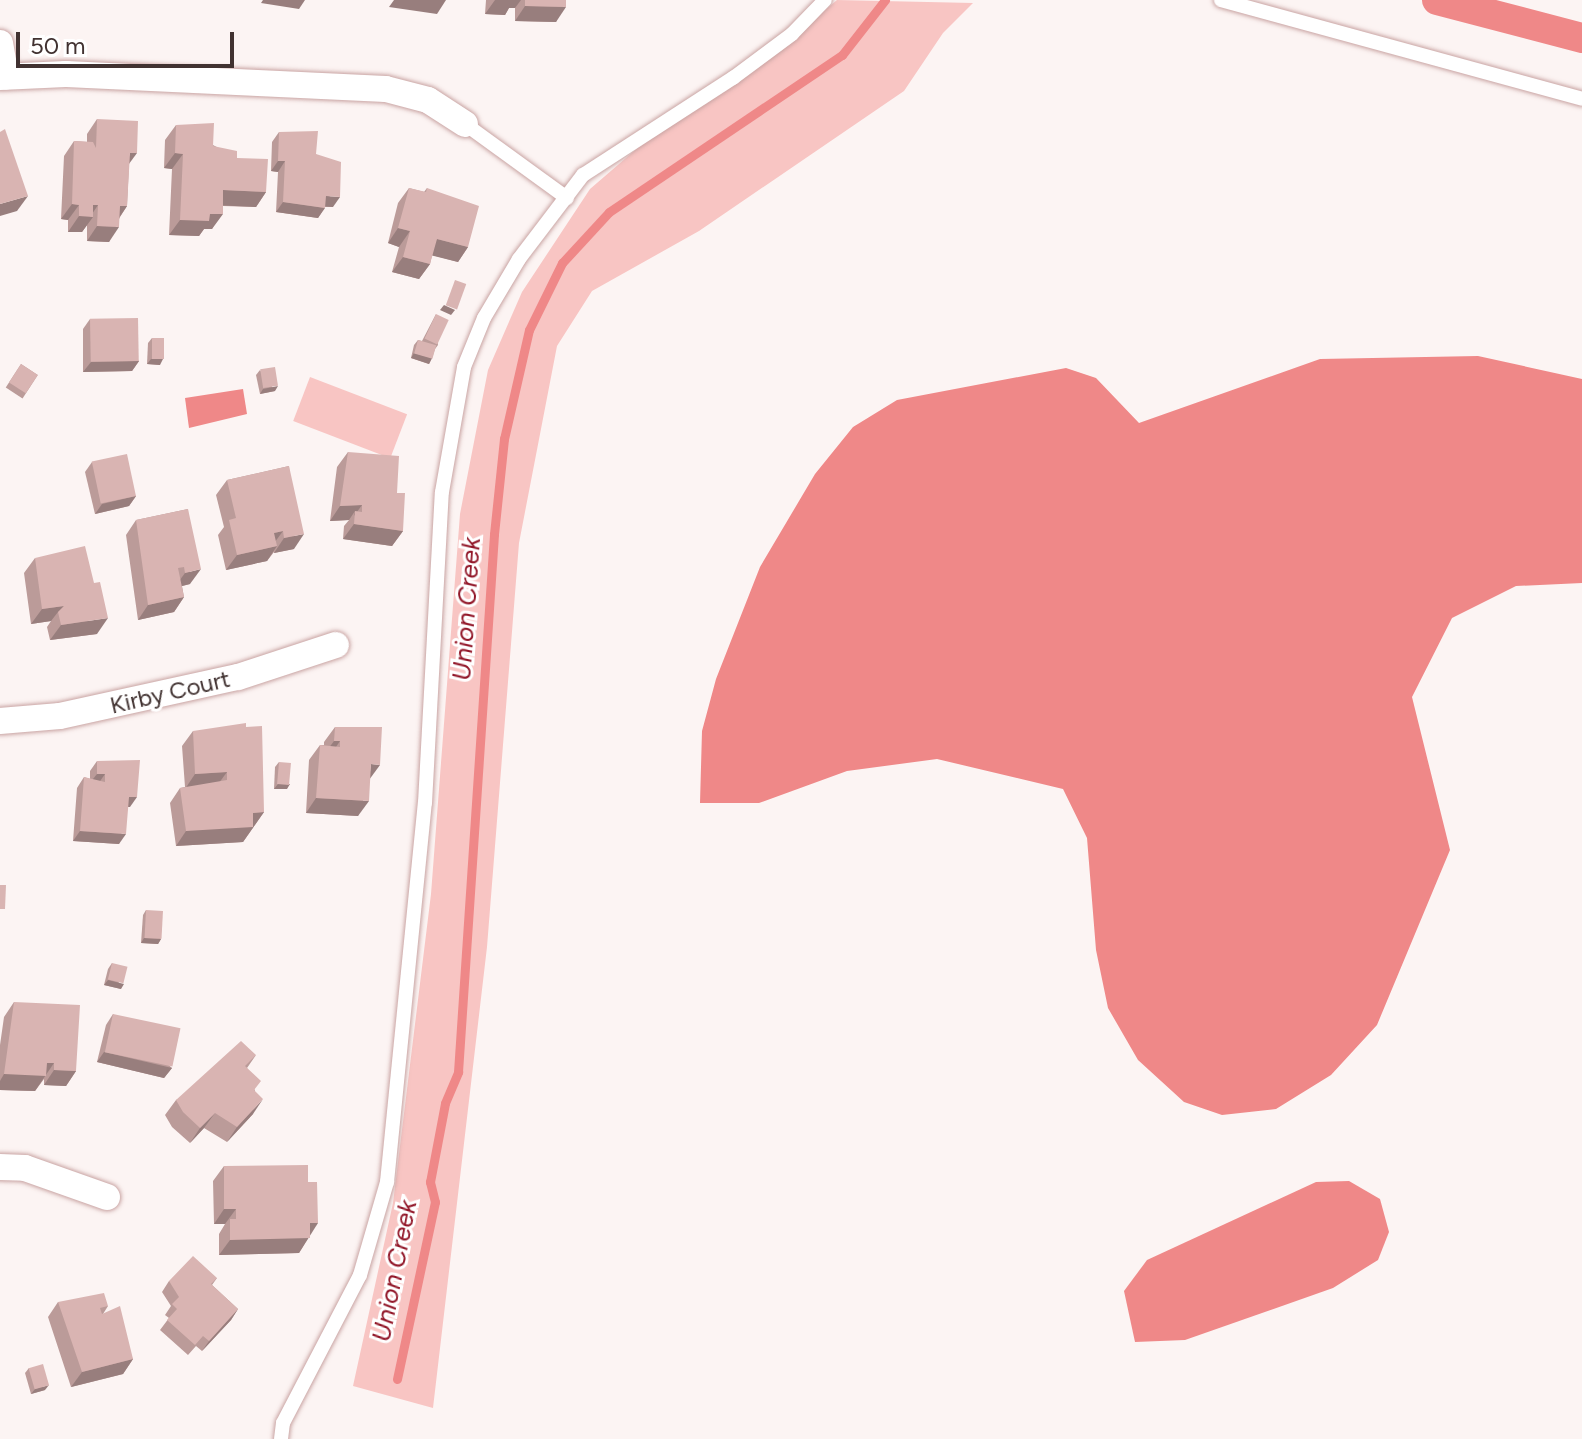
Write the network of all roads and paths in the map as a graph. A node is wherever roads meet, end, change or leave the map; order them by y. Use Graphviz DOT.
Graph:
graph roads {
  1 [pos="825,0"];
  2 [pos="1221,0"];
  3 [pos="0,43"];
  4 [pos="3,77"];
  5 [pos="1582,99"];
  6 [pos="465,124"];
  7 [pos="567,198"];
  8 [pos="336,645"];
  9 [pos="0,721"];
  10 [pos="0,1167"];
  11 [pos="107,1197"];
  12 [pos="281,1439"];
  1 -- 7 [label="lane"];
  2 -- 5 [label="lane"];
  3 -- 4 [label="street"];
  4 -- 6 [label="street"];
  6 -- 7 [label="lane"];
  7 -- 12 [label="lane"];
  8 -- 9 [label="street, Kirby Court"];
  10 -- 11 [label="street"];
}
